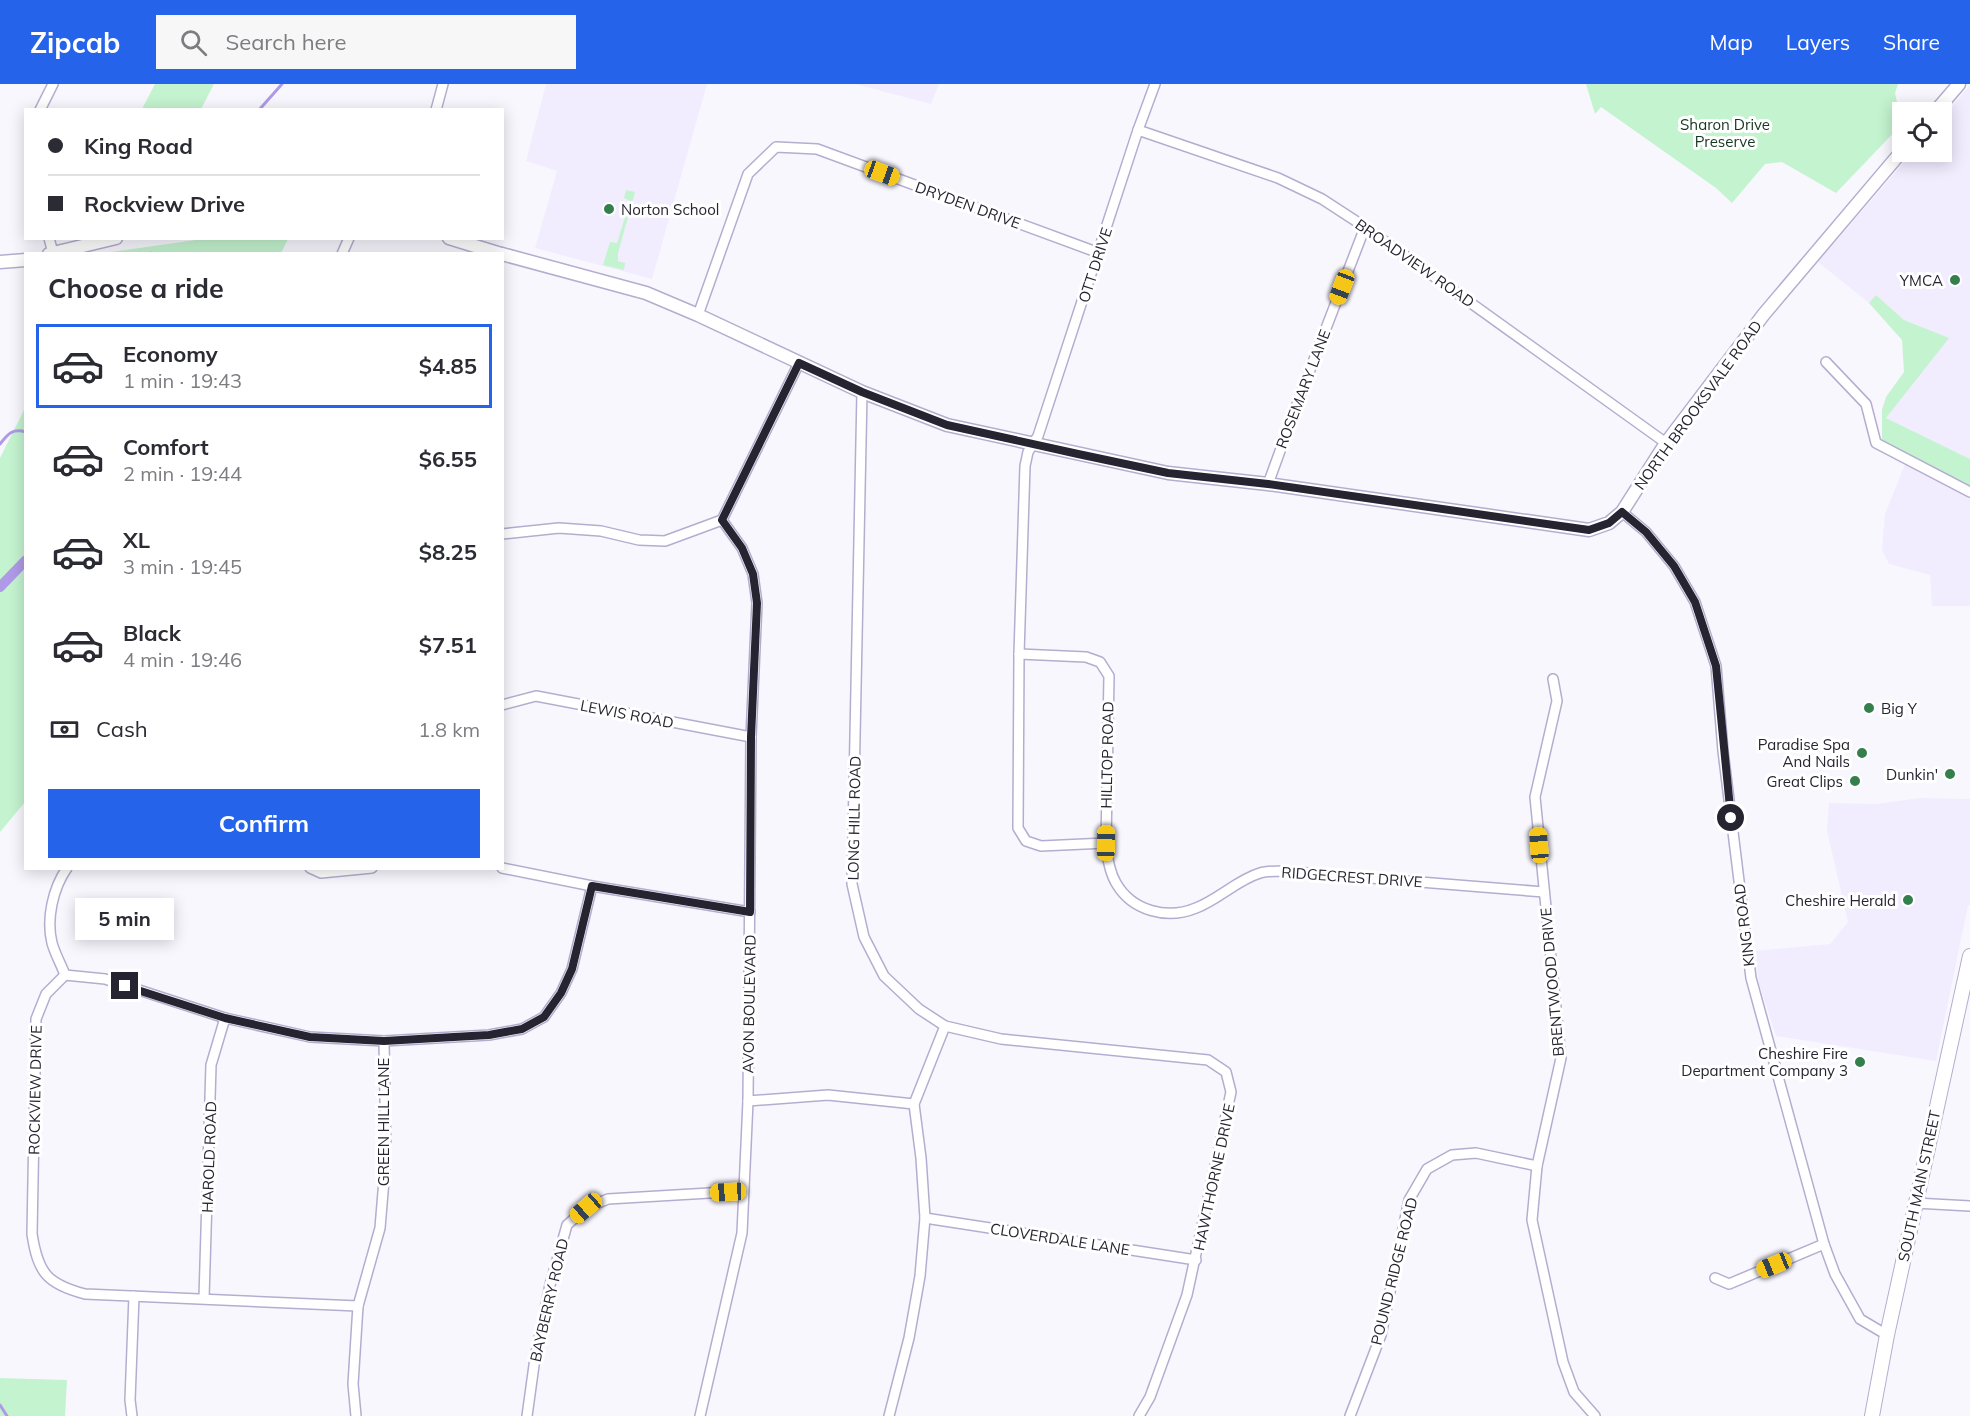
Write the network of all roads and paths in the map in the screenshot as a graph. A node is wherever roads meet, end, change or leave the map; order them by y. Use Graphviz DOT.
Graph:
graph roads {
  1 [pos="53,84"];
  2 [pos="443,84"];
  3 [pos="1155,84"];
  4 [pos="1959,84"];
  5 [pos="1944,102"];
  6 [pos="41,108"];
  7 [pos="436,108"];
  8 [pos="1137,130"];
  9 [pos="1893,162"];
  10 [pos="1365,227"];
  11 [pos="107,240"];
  12 [pos="456,240"];
  13 [pos="55,252"];
  14 [pos="495,252"];
  15 [pos="1099,253"];
  16 [pos="504,255"];
  17 [pos="24,260"];
  18 [pos="0,262"];
  19 [pos="698,315"];
  20 [pos="1826,362"];
  21 [pos="799,363"];
  22 [pos="862,392"];
  23 [pos="1666,443"];
  24 [pos="1033,444"];
  25 [pos="1268,484"];
  26 [pos="1970,492"];
  27 [pos="1622,512"];
  28 [pos="722,520"];
  29 [pos="504,534"];
  30 [pos="1019,654"];
  31 [pos="1553,679"];
  32 [pos="504,704"];
  33 [pos="751,737"];
  34 [pos="1106,843"];
  35 [pos="504,868"];
  36 [pos="66,870"];
  37 [pos="314,870"];
  38 [pos="352,870"];
  39 [pos="592,886"];
  40 [pos="1544,892"];
  41 [pos="750,912"];
  42 [pos="1970,956"];
  43 [pos="65,975"];
  44 [pos="225,1018"];
  45 [pos="945,1026"];
  46 [pos="384,1041"];
  47 [pos="748,1101"];
  48 [pos="914,1104"];
  49 [pos="1537,1166"];
  50 [pos="743,1191"];
  51 [pos="1915,1203"];
  52 [pos="1970,1206"];
  53 [pos="925,1218"];
  54 [pos="1824,1244"];
  55 [pos="1196,1260"];
  56 [pos="1715,1278"];
  57 [pos="134,1296"];
  58 [pos="204,1298"];
  59 [pos="358,1306"];
  60 [pos="1887,1335"];
  61 [pos="132,1416"];
  62 [pos="356,1416"];
  63 [pos="527,1416"];
  64 [pos="700,1416"];
  65 [pos="889,1416"];
  66 [pos="1138,1416"];
  67 [pos="1350,1416"];
  68 [pos="1595,1416"];
  69 [pos="1872,1416"];
  1 -- 6 [label="street"];
  2 -- 7 [label="street"];
  3 -- 8 [label="street, OTT DRIVE"];
  4 -- 5 [label="main road"];
  8 -- 10 [label="street, BROADVIEW ROAD"];
  8 -- 15 [label="street, OTT DRIVE"];
  9 -- 23 [label="main road, NORTH BROOKSVALE ROAD"];
  10 -- 23 [label="street, BROADVIEW ROAD"];
  10 -- 25 [label="street, ROSEMARY LANE"];
  11 -- 13 [label="main road"];
  12 -- 14 [label="main road, NORTH BROOKSVALE ROAD"];
  15 -- 19 [label="street, DRYDEN DRIVE"];
  15 -- 24 [label="street, OTT DRIVE"];
  16 -- 19 [label="main road, NORTH BROOKSVALE ROAD"];
  17 -- 18 [label="main road"];
  19 -- 21 [label="main road, NORTH BROOKSVALE ROAD"];
  20 -- 26 [label="street"];
  21 -- 22 [label="main road, NORTH BROOKSVALE ROAD"];
  21 -- 28 [label="street"];
  22 -- 24 [label="main road, NORTH BROOKSVALE ROAD"];
  22 -- 45 [label="street, LONG HILL ROAD"];
  23 -- 27 [label="main road, NORTH BROOKSVALE ROAD"];
  24 -- 25 [label="main road, NORTH BROOKSVALE ROAD"];
  24 -- 30 [label="street"];
  25 -- 27 [label="main road, NORTH BROOKSVALE ROAD"];
  27 -- 54 [label="street, KING ROAD"];
  28 -- 29 [label="street"];
  28 -- 33 [label="street, AVON BOULEVARD"];
  30 -- 34 [label="street, HILLTOP ROAD"];
  30 -- 34 [label="street"];
  31 -- 40 [label="street, BRENTWOOD DRIVE"];
  32 -- 33 [label="street, LEWIS ROAD"];
  33 -- 41 [label="street, AVON BOULEVARD"];
  34 -- 40 [label="street, RIDGECREST DRIVE"];
  35 -- 39 [label="street"];
  36 -- 43 [label="street"];
  37 -- 38 [label="street"];
  39 -- 41 [label="street"];
  39 -- 46 [label="street"];
  40 -- 49 [label="street, BRENTWOOD DRIVE"];
  41 -- 47 [label="street, AVON BOULEVARD"];
  42 -- 51 [label="highway, SOUTH MAIN STREET"];
  43 -- 44 [label="street"];
  43 -- 57 [label="street, ROCKVIEW DRIVE"];
  44 -- 46 [label="street"];
  44 -- 58 [label="street, HAROLD ROAD"];
  45 -- 48 [label="street"];
  45 -- 55 [label="street, HAWTHORNE DRIVE"];
  46 -- 59 [label="street, GREEN HILL LANE"];
  47 -- 48 [label="street"];
  47 -- 50 [label="street, AVON BOULEVARD"];
  48 -- 53 [label="street"];
  49 -- 67 [label="street, POUND RIDGE ROAD"];
  49 -- 68 [label="street, BRENTWOOD DRIVE"];
  50 -- 63 [label="street, BAYBERRY ROAD"];
  50 -- 64 [label="street, AVON BOULEVARD"];
  51 -- 52 [label="street"];
  51 -- 60 [label="highway, SOUTH MAIN STREET"];
  53 -- 55 [label="street, CLOVERDALE LANE"];
  53 -- 65 [label="street"];
  54 -- 56 [label="street"];
  54 -- 60 [label="street, KING ROAD"];
  55 -- 66 [label="street, HAWTHORNE DRIVE"];
  57 -- 58 [label="street, ROCKVIEW DRIVE"];
  57 -- 61 [label="street"];
  58 -- 59 [label="street, ROCKVIEW DRIVE"];
  59 -- 62 [label="street, GREEN HILL LANE"];
  60 -- 69 [label="highway, SOUTH MAIN STREET"];
}
